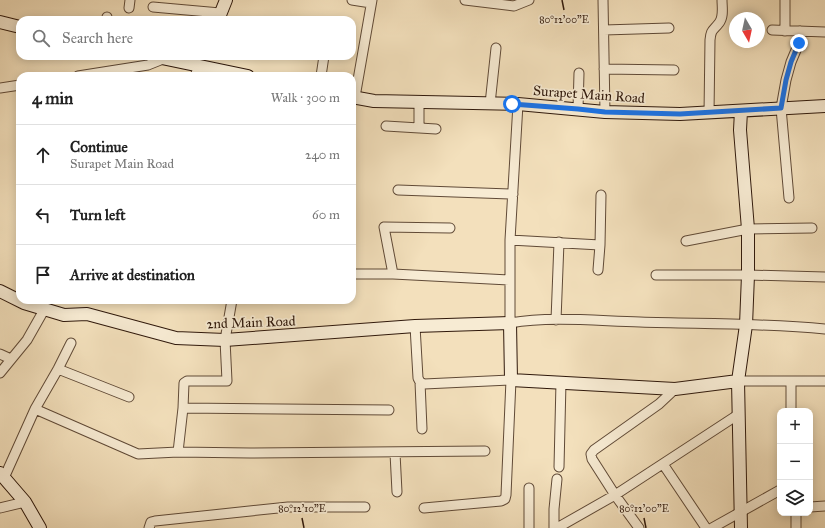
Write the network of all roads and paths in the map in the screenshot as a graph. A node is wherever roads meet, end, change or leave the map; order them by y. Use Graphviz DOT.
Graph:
graph roads {
  1 [pos="226,0"];
  2 [pos="352,0"];
  3 [pos="465,0"];
  4 [pos="529,0"];
  5 [pos="603,0"];
  6 [pos="722,0"];
  7 [pos="785,0"];
  8 [pos="372,2"];
  9 [pos="153,7"];
  10 [pos="212,16"];
  11 [pos="219,16"];
  12 [pos="0,22"];
  13 [pos="16,26"];
  14 [pos="669,28"];
  15 [pos="604,30"];
  16 [pos="772,30"];
  17 [pos="785,30"];
  18 [pos="800,31"];
  19 [pos="825,32"];
  20 [pos="496,48"];
  21 [pos="153,60"];
  22 [pos="171,60"];
  23 [pos="323,60"];
  24 [pos="199,66"];
  25 [pos="604,69"];
  26 [pos="674,70"];
  27 [pos="101,72"];
  28 [pos="228,72"];
  29 [pos="322,72"];
  30 [pos="580,73"];
  31 [pos="356,82"];
  32 [pos="16,86"];
  33 [pos="0,88"];
  34 [pos="356,98"];
  35 [pos="419,102"];
  36 [pos="490,104"];
  37 [pos="518,104"];
  38 [pos="825,106"];
  39 [pos="781,108"];
  40 [pos="578,109"];
  41 [pos="741,111"];
  42 [pos="605,112"];
  43 [pos="709,112"];
  44 [pos="386,126"];
  45 [pos="419,128"];
  46 [pos="436,129"];
  47 [pos="398,190"];
  48 [pos="513,194"];
  49 [pos="601,195"];
  50 [pos="789,198"];
  51 [pos="450,228"];
  52 [pos="812,228"];
  53 [pos="748,229"];
  54 [pos="510,240"];
  55 [pos="686,241"];
  56 [pos="559,242"];
  57 [pos="600,245"];
  58 [pos="598,270"];
  59 [pos="356,274"];
  60 [pos="394,274"];
  61 [pos="656,275"];
  62 [pos="748,275"];
  63 [pos="825,277"];
  64 [pos="509,280"];
  65 [pos="0,291"];
  66 [pos="16,298"];
  67 [pos="30,304"];
  68 [pos="231,304"];
  69 [pos="44,310"];
  70 [pos="556,320"];
  71 [pos="510,323"];
  72 [pos="746,325"];
  73 [pos="414,326"];
  74 [pos="825,329"];
  75 [pos="226,340"];
  76 [pos="71,344"];
  77 [pos="0,354"];
  78 [pos="11,359"];
  79 [pos="58,370"];
  80 [pos="0,373"];
  81 [pos="511,380"];
  82 [pos="738,381"];
  83 [pos="791,381"];
  84 [pos="824,381"];
  85 [pos="420,382"];
  86 [pos="561,382"];
  87 [pos="675,388"];
  88 [pos="129,397"];
  89 [pos="183,408"];
  90 [pos="791,408"];
  91 [pos="35,410"];
  92 [pos="389,410"];
  93 [pos="739,414"];
  94 [pos="422,429"];
  95 [pos="485,451"];
  96 [pos="178,452"];
  97 [pos="395,452"];
  98 [pos="663,464"];
  99 [pos="558,467"];
  100 [pos="2,475"];
  101 [pos="557,479"];
  102 [pos="529,488"];
  103 [pos="397,492"];
  104 [pos="777,492"];
  105 [pos="615,495"];
  106 [pos="25,502"];
  107 [pos="825,506"];
  108 [pos="365,507"];
  109 [pos="813,507"];
  110 [pos="0,508"];
  111 [pos="424,508"];
  112 [pos="740,512"];
  113 [pos="796,516"];
  114 [pos="40,528"];
  115 [pos="150,528"];
  116 [pos="529,528"];
  117 [pos="555,528"];
  118 [pos="639,528"];
  119 [pos="706,528"];
  120 [pos="712,528"];
  121 [pos="741,528"];
  122 [pos="796,528"];
  1 -- 11 [label="street"];
  2 -- 8 [label="street"];
  3 -- 4 [label="street"];
  5 -- 15 [label="street"];
  6 -- 43 [label="street"];
  7 -- 17 [label="street"];
  8 -- 31 [label="street"];
  9 -- 10 [label="street"];
  12 -- 13 [label="street"];
  14 -- 15 [label="street"];
  15 -- 25 [label="street"];
  16 -- 17 [label="street"];
  17 -- 18 [label="street"];
  18 -- 19 [label="street"];
  18 -- 39 [label="street"];
  20 -- 36 [label="street"];
  21 -- 27 [label="street"];
  22 -- 24 [label="street"];
  23 -- 29 [label="street"];
  24 -- 28 [label="street"];
  25 -- 26 [label="street"];
  25 -- 42 [label="street"];
  30 -- 40 [label="street"];
  32 -- 33 [label="street"];
  34 -- 35 [label="street, Surapet Main Road"];
  35 -- 36 [label="street, Surapet Main Road"];
  35 -- 45 [label="street"];
  36 -- 37 [label="street, Surapet Main Road"];
  37 -- 40 [label="street, Surapet Main Road"];
  37 -- 48 [label="street"];
  38 -- 39 [label="street, Surapet Main Road"];
  39 -- 41 [label="street, Surapet Main Road"];
  39 -- 50 [label="street"];
  40 -- 42 [label="street, Surapet Main Road"];
  41 -- 43 [label="street, Surapet Main Road"];
  41 -- 53 [label="street"];
  42 -- 43 [label="street, Surapet Main Road"];
  44 -- 45 [label="street"];
  45 -- 46 [label="street"];
  47 -- 48 [label="street"];
  48 -- 54 [label="street"];
  49 -- 57 [label="street"];
  51 -- 60 [label="street"];
  52 -- 53 [label="street"];
  53 -- 55 [label="street"];
  53 -- 62 [label="street"];
  54 -- 56 [label="street"];
  54 -- 64 [label="street"];
  56 -- 57 [label="street"];
  56 -- 70 [label="street"];
  57 -- 58 [label="street"];
  59 -- 60 [label="street"];
  60 -- 64 [label="street"];
  61 -- 62 [label="street"];
  62 -- 63 [label="street"];
  62 -- 72 [label="street"];
  64 -- 71 [label="street"];
  65 -- 66 [label="street, 2nd Main Road"];
  67 -- 69 [label="street, 2nd Main Road"];
  68 -- 75 [label="street"];
  69 -- 75 [label="street, 2nd Main Road"];
  69 -- 78 [label="street"];
  70 -- 71 [label="street"];
  70 -- 72 [label="street"];
  71 -- 73 [label="street, 2nd Main Road"];
  71 -- 81 [label="street"];
  72 -- 74 [label="street"];
  72 -- 82 [label="street"];
  73 -- 75 [label="street, 2nd Main Road"];
  73 -- 85 [label="street"];
  75 -- 89 [label="street"];
  76 -- 79 [label="street"];
  77 -- 78 [label="street"];
  78 -- 80 [label="street"];
  79 -- 88 [label="street"];
  79 -- 91 [label="street"];
  81 -- 85 [label="street"];
  81 -- 86 [label="street"];
  81 -- 111 [label="street"];
  82 -- 83 [label="street"];
  82 -- 87 [label="street"];
  82 -- 93 [label="street"];
  83 -- 84 [label="street"];
  83 -- 90 [label="street"];
  85 -- 94 [label="street"];
  86 -- 87 [label="street"];
  86 -- 99 [label="street"];
  87 -- 105 [label="street"];
  89 -- 92 [label="street"];
  89 -- 96 [label="street"];
  91 -- 96 [label="street"];
  91 -- 100 [label="street"];
  93 -- 98 [label="street"];
  93 -- 112 [label="street"];
  95 -- 97 [label="street"];
  96 -- 97 [label="street"];
  97 -- 103 [label="street"];
  98 -- 105 [label="street"];
  98 -- 119 [label="street"];
  100 -- 106 [label="street"];
  101 -- 117 [label="street"];
  102 -- 116 [label="street"];
  104 -- 112 [label="street"];
  105 -- 117 [label="street"];
  105 -- 118 [label="street"];
  106 -- 110 [label="street"];
  106 -- 114 [label="street"];
  107 -- 109 [label="street"];
  108 -- 115 [label="street"];
  112 -- 120 [label="street"];
  112 -- 121 [label="street"];
  113 -- 122 [label="street"];
}
